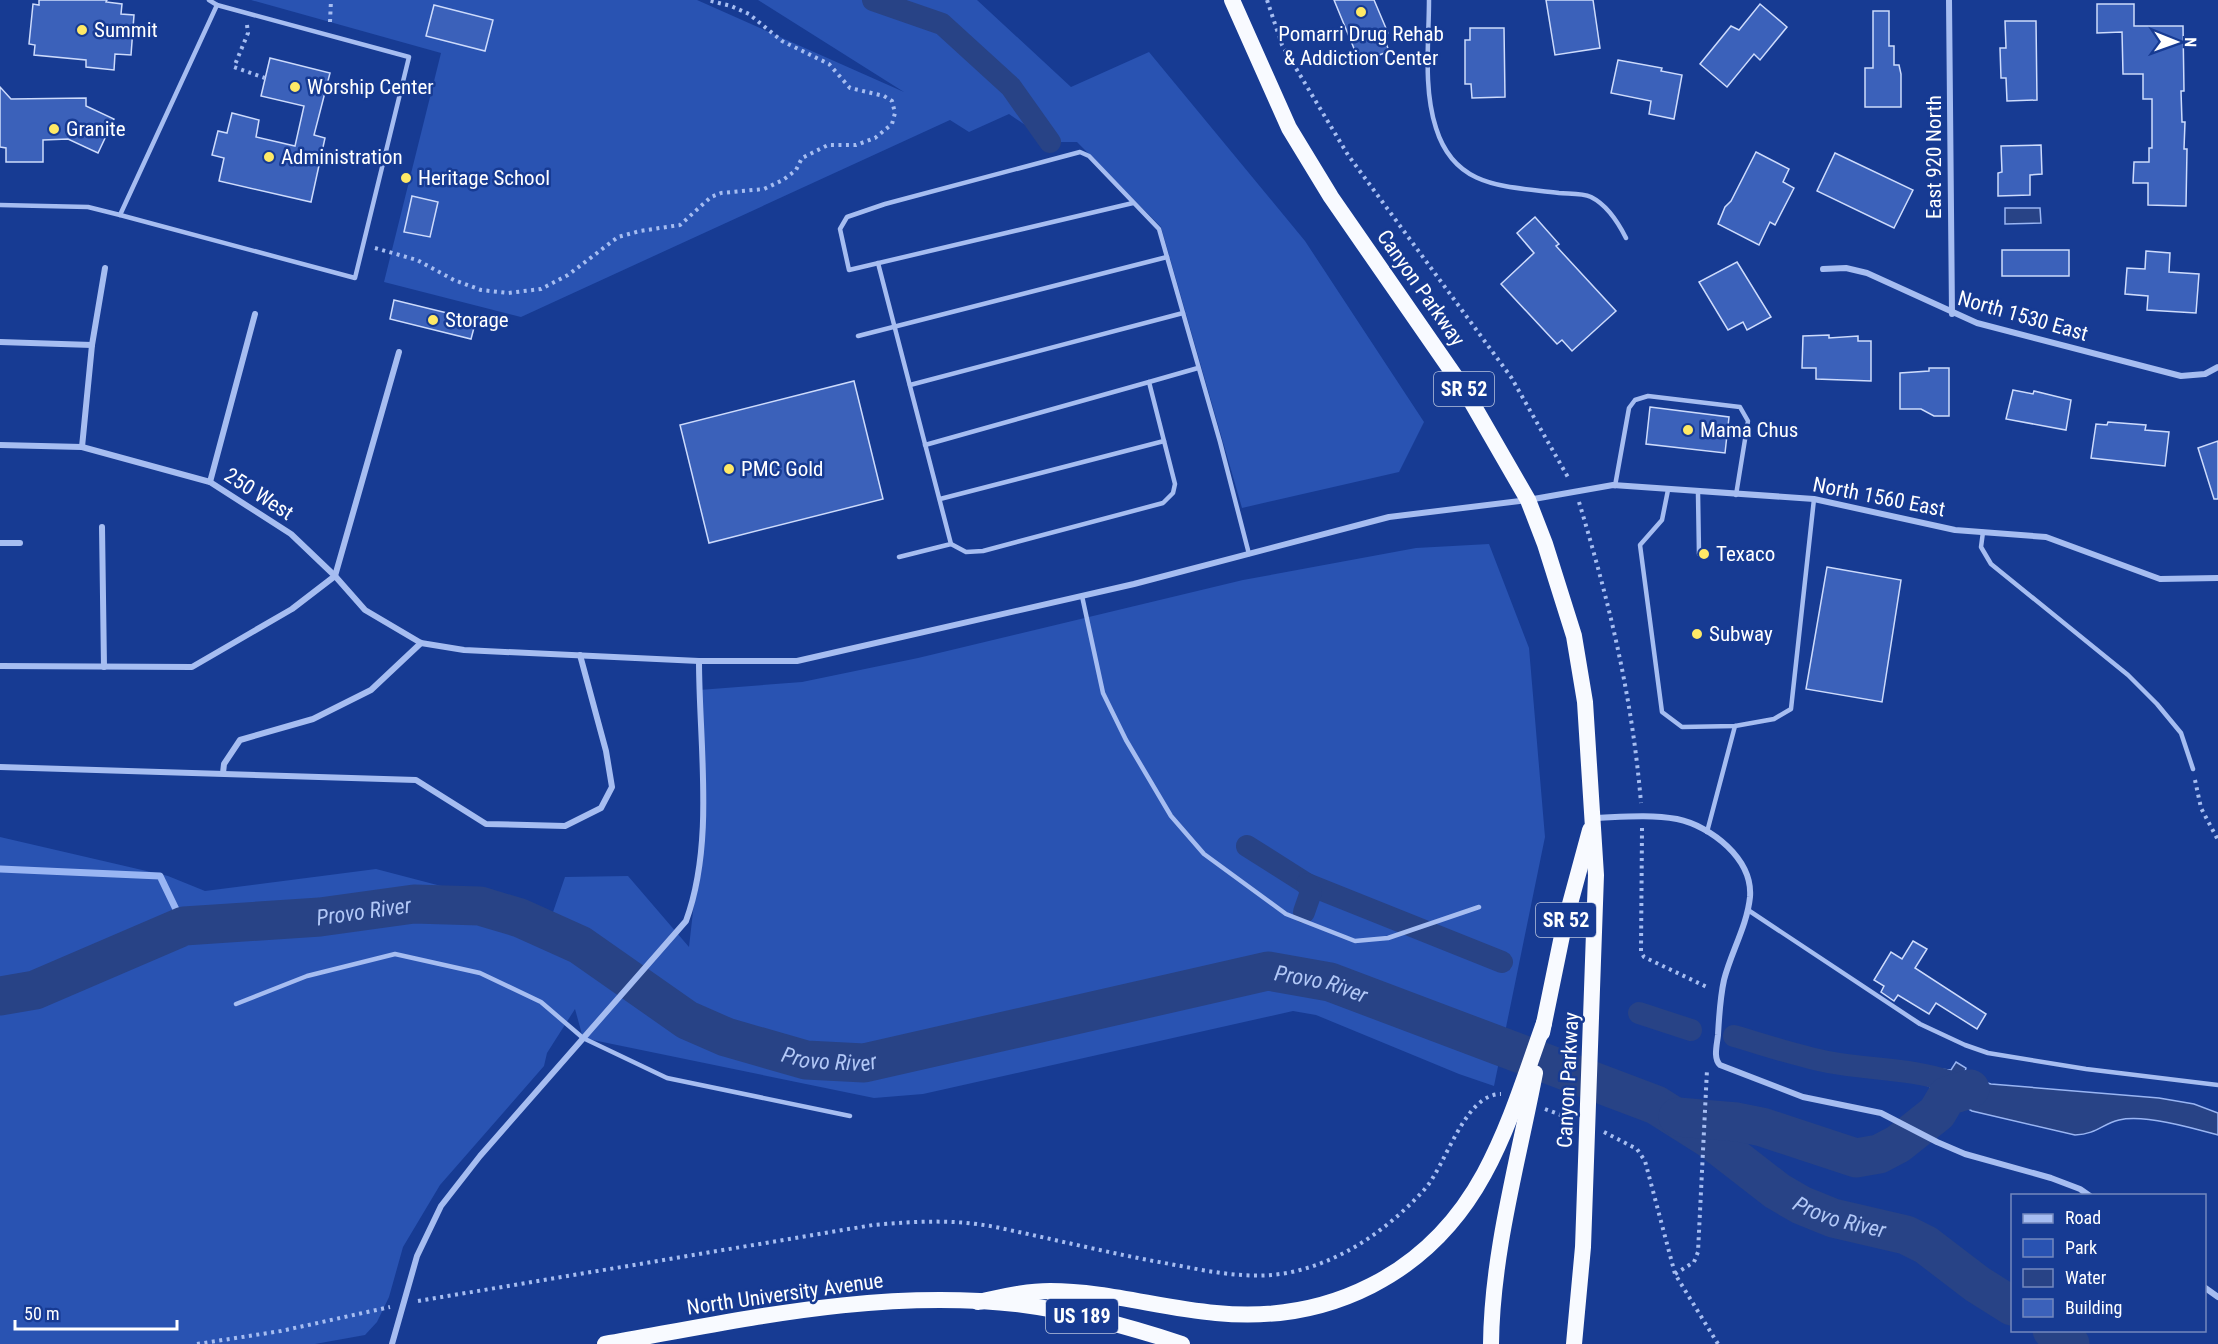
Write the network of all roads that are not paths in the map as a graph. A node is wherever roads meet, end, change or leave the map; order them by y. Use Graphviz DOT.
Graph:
graph roads {
  1 [pos="208,0"];
  2 [pos="1232,0"];
  3 [pos="1429,0"];
  4 [pos="1949,0"];
  5 [pos="217,5"];
  6 [pos="1133,203"];
  7 [pos="0,205"];
  8 [pos="120,215"];
  9 [pos="1626,238"];
  10 [pos="1167,257"];
  11 [pos="878,263"];
  12 [pos="105,268"];
  13 [pos="1823,269"];
  14 [pos="1183,313"];
  15 [pos="1952,314"];
  16 [pos="255,315"];
  17 [pos="895,326"];
  18 [pos="858,336"];
  19 [pos="0,342"];
  20 [pos="92,345"];
  21 [pos="399,352"];
  22 [pos="2218,367"];
  23 [pos="1198,368"];
  24 [pos="1149,382"];
  25 [pos="910,385"];
  26 [pos="1164,441"];
  27 [pos="0,445"];
  28 [pos="926,445"];
  29 [pos="82,447"];
  30 [pos="210,482"];
  31 [pos="1615,486"];
  32 [pos="1668,490"];
  33 [pos="1698,493"];
  34 [pos="1736,495"];
  35 [pos="940,499"];
  36 [pos="1814,499"];
  37 [pos="1528,501"];
  38 [pos="102,527"];
  39 [pos="1983,532"];
  40 [pos="0,543"];
  41 [pos="20,543"];
  42 [pos="951,544"];
  43 [pos="1249,554"];
  44 [pos="1699,554"];
  45 [pos="899,557"];
  46 [pos="335,576"];
  47 [pos="2218,578"];
  48 [pos="1082,596"];
  49 [pos="421,643"];
  50 [pos="580,656"];
  51 [pos="699,661"];
  52 [pos="0,666"];
  53 [pos="104,667"];
  54 [pos="1735,726"];
  55 [pos="0,767"];
  56 [pos="2193,769"];
  57 [pos="223,773"];
  58 [pos="1593,818"];
  59 [pos="1707,832"];
  60 [pos="1479,907"];
  61 [pos="1748,910"];
  62 [pos="236,1004"];
  63 [pos="583,1038"];
  64 [pos="2218,1085"];
  65 [pos="1519,1114"];
  66 [pos="850,1116"];
  67 [pos="2087,1194"];
  68 [pos="2206,1288"];
  69 [pos="2218,1298"];
  70 [pos="978,1302"];
  71 [pos="392,1344"];
  72 [pos="605,1344"];
  73 [pos="1182,1344"];
  74 [pos="1491,1344"];
  75 [pos="1574,1344"];
  1 -- 5 [label="lane"];
  2 -- 37 [label="highway, Canyon Parkway / SR 52"];
  3 -- 9 [label="lane"];
  4 -- 15 [label="street, East 920 North"];
  5 -- 8 [label="lane"];
  5 -- 8 [label="lane"];
  6 -- 10 [label="lane"];
  6 -- 11 [label="lane"];
  6 -- 11 [label="lane"];
  7 -- 8 [label="lane"];
  10 -- 14 [label="lane"];
  10 -- 17 [label="lane"];
  11 -- 17 [label="lane"];
  12 -- 20 [label="street"];
  13 -- 15 [label="street, North 1530 East"];
  14 -- 23 [label="lane"];
  14 -- 25 [label="lane"];
  15 -- 22 [label="street, North 1530 East"];
  16 -- 30 [label="street"];
  17 -- 18 [label="lane"];
  17 -- 25 [label="lane"];
  19 -- 20 [label="street"];
  20 -- 29 [label="street"];
  21 -- 46 [label="street"];
  23 -- 24 [label="lane"];
  23 -- 43 [label="lane"];
  24 -- 26 [label="lane"];
  24 -- 28 [label="lane"];
  25 -- 28 [label="lane"];
  26 -- 35 [label="lane"];
  26 -- 42 [label="lane"];
  27 -- 29 [label="street, 250 West"];
  28 -- 35 [label="lane"];
  29 -- 30 [label="street, 250 West"];
  30 -- 46 [label="street, 250 West"];
  31 -- 32 [label="street, North 1560 East"];
  31 -- 34 [label="lane"];
  31 -- 37 [label="street, North 1560 East"];
  32 -- 33 [label="street, North 1560 East"];
  32 -- 54 [label="lane"];
  33 -- 34 [label="street, North 1560 East"];
  33 -- 44 [label="lane"];
  34 -- 36 [label="street, North 1560 East"];
  35 -- 42 [label="lane"];
  36 -- 39 [label="street, North 1560 East"];
  36 -- 54 [label="lane"];
  37 -- 43 [label="street, North 1560 East"];
  37 -- 58 [label="highway, Canyon Parkway / SR 52"];
  38 -- 53 [label="street"];
  39 -- 47 [label="street, North 1560 East"];
  39 -- 56 [label="lane"];
  40 -- 41 [label="street"];
  42 -- 45 [label="lane"];
  43 -- 48 [label="street, North 1560 East"];
  46 -- 49 [label="street, 250 West"];
  46 -- 53 [label="street"];
  48 -- 51 [label="street, 250 West"];
  48 -- 60 [label="lane"];
  49 -- 50 [label="street, 250 West"];
  49 -- 57 [label="street"];
  50 -- 51 [label="street, 250 West"];
  50 -- 57 [label="street"];
  51 -- 63 [label="street"];
  52 -- 53 [label="street"];
  54 -- 59 [label="lane"];
  55 -- 57 [label="street"];
  58 -- 59 [label="street"];
  58 -- 65 [label="highway, Canyon Parkway / SR 52"];
  58 -- 75 [label="highway, Canyon Parkway / SR 52"];
  59 -- 61 [label="street"];
  61 -- 64 [label="lane"];
  61 -- 67 [label="street"];
  62 -- 63 [label="lane"];
  63 -- 66 [label="lane"];
  63 -- 71 [label="street"];
  65 -- 70 [label="highway"];
  65 -- 74 [label="highway"];
  68 -- 69 [label="street"];
  70 -- 72 [label="highway, North University Avenue / US 189"];
  70 -- 73 [label="highway, North University Avenue / US 189"];
}
